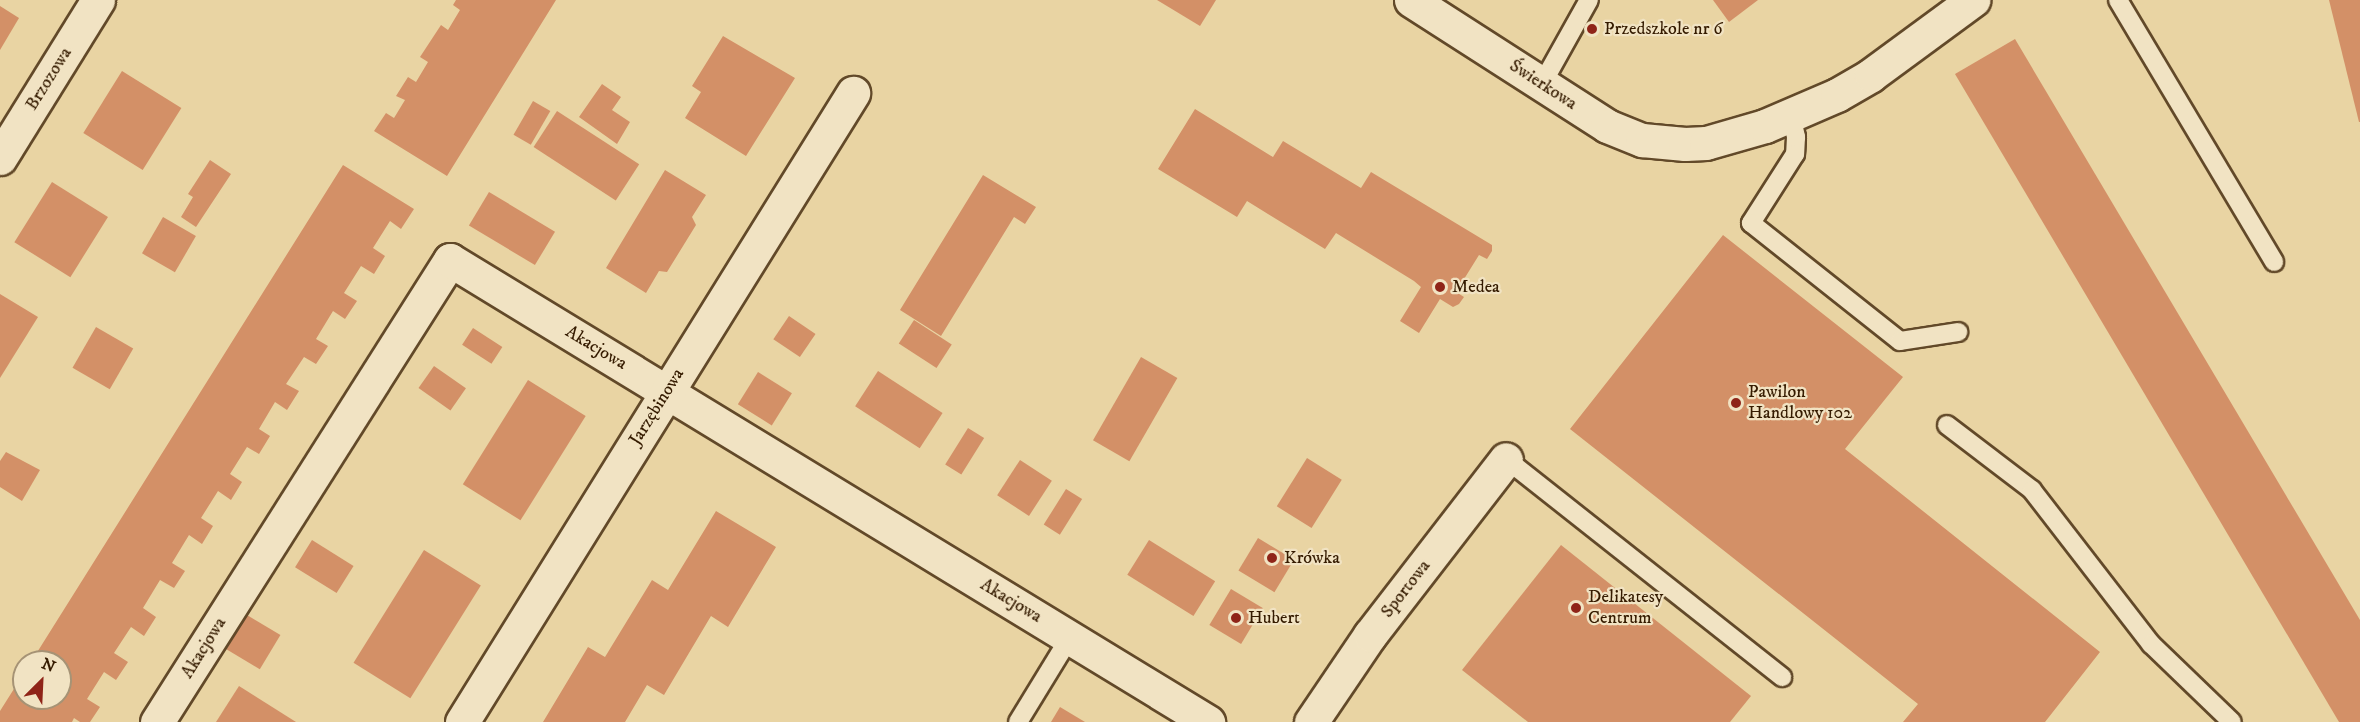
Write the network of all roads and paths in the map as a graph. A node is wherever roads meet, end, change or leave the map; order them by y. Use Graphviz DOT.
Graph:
graph roads {
  1 [pos="98,0"];
  2 [pos="1411,0"];
  3 [pos="1589,0"];
  4 [pos="1973,0"];
  5 [pos="2118,0"];
  6 [pos="1542,84"];
  7 [pos="853,93"];
  8 [pos="1791,114"];
  9 [pos="0,158"];
  10 [pos="2274,262"];
  11 [pos="1958,332"];
  12 [pos="667,390"];
  13 [pos="1947,425"];
  14 [pos="1506,459"];
  15 [pos="1070,637"];
  16 [pos="1782,677"];
  17 [pos="158,722"];
  18 [pos="462,722"];
  19 [pos="1018,722"];
  20 [pos="1208,722"];
  21 [pos="1311,722"];
  22 [pos="2232,722"];
  1 -- 9 [label="street, Brzozowa"];
  2 -- 6 [label="street, Świerkowa"];
  3 -- 6 [label="lane"];
  4 -- 8 [label="street, Świerkowa"];
  5 -- 10 [label="lane"];
  6 -- 8 [label="street, Świerkowa"];
  7 -- 12 [label="street, Jarzębinowa"];
  8 -- 11 [label="lane"];
  12 -- 15 [label="street, Akacjowa"];
  12 -- 17 [label="street, Akacjowa"];
  12 -- 18 [label="street, Jarzębinowa"];
  13 -- 22 [label="lane"];
  14 -- 16 [label="lane"];
  14 -- 21 [label="street, Sportowa"];
  15 -- 19 [label="lane"];
  15 -- 20 [label="street, Akacjowa"];
}
